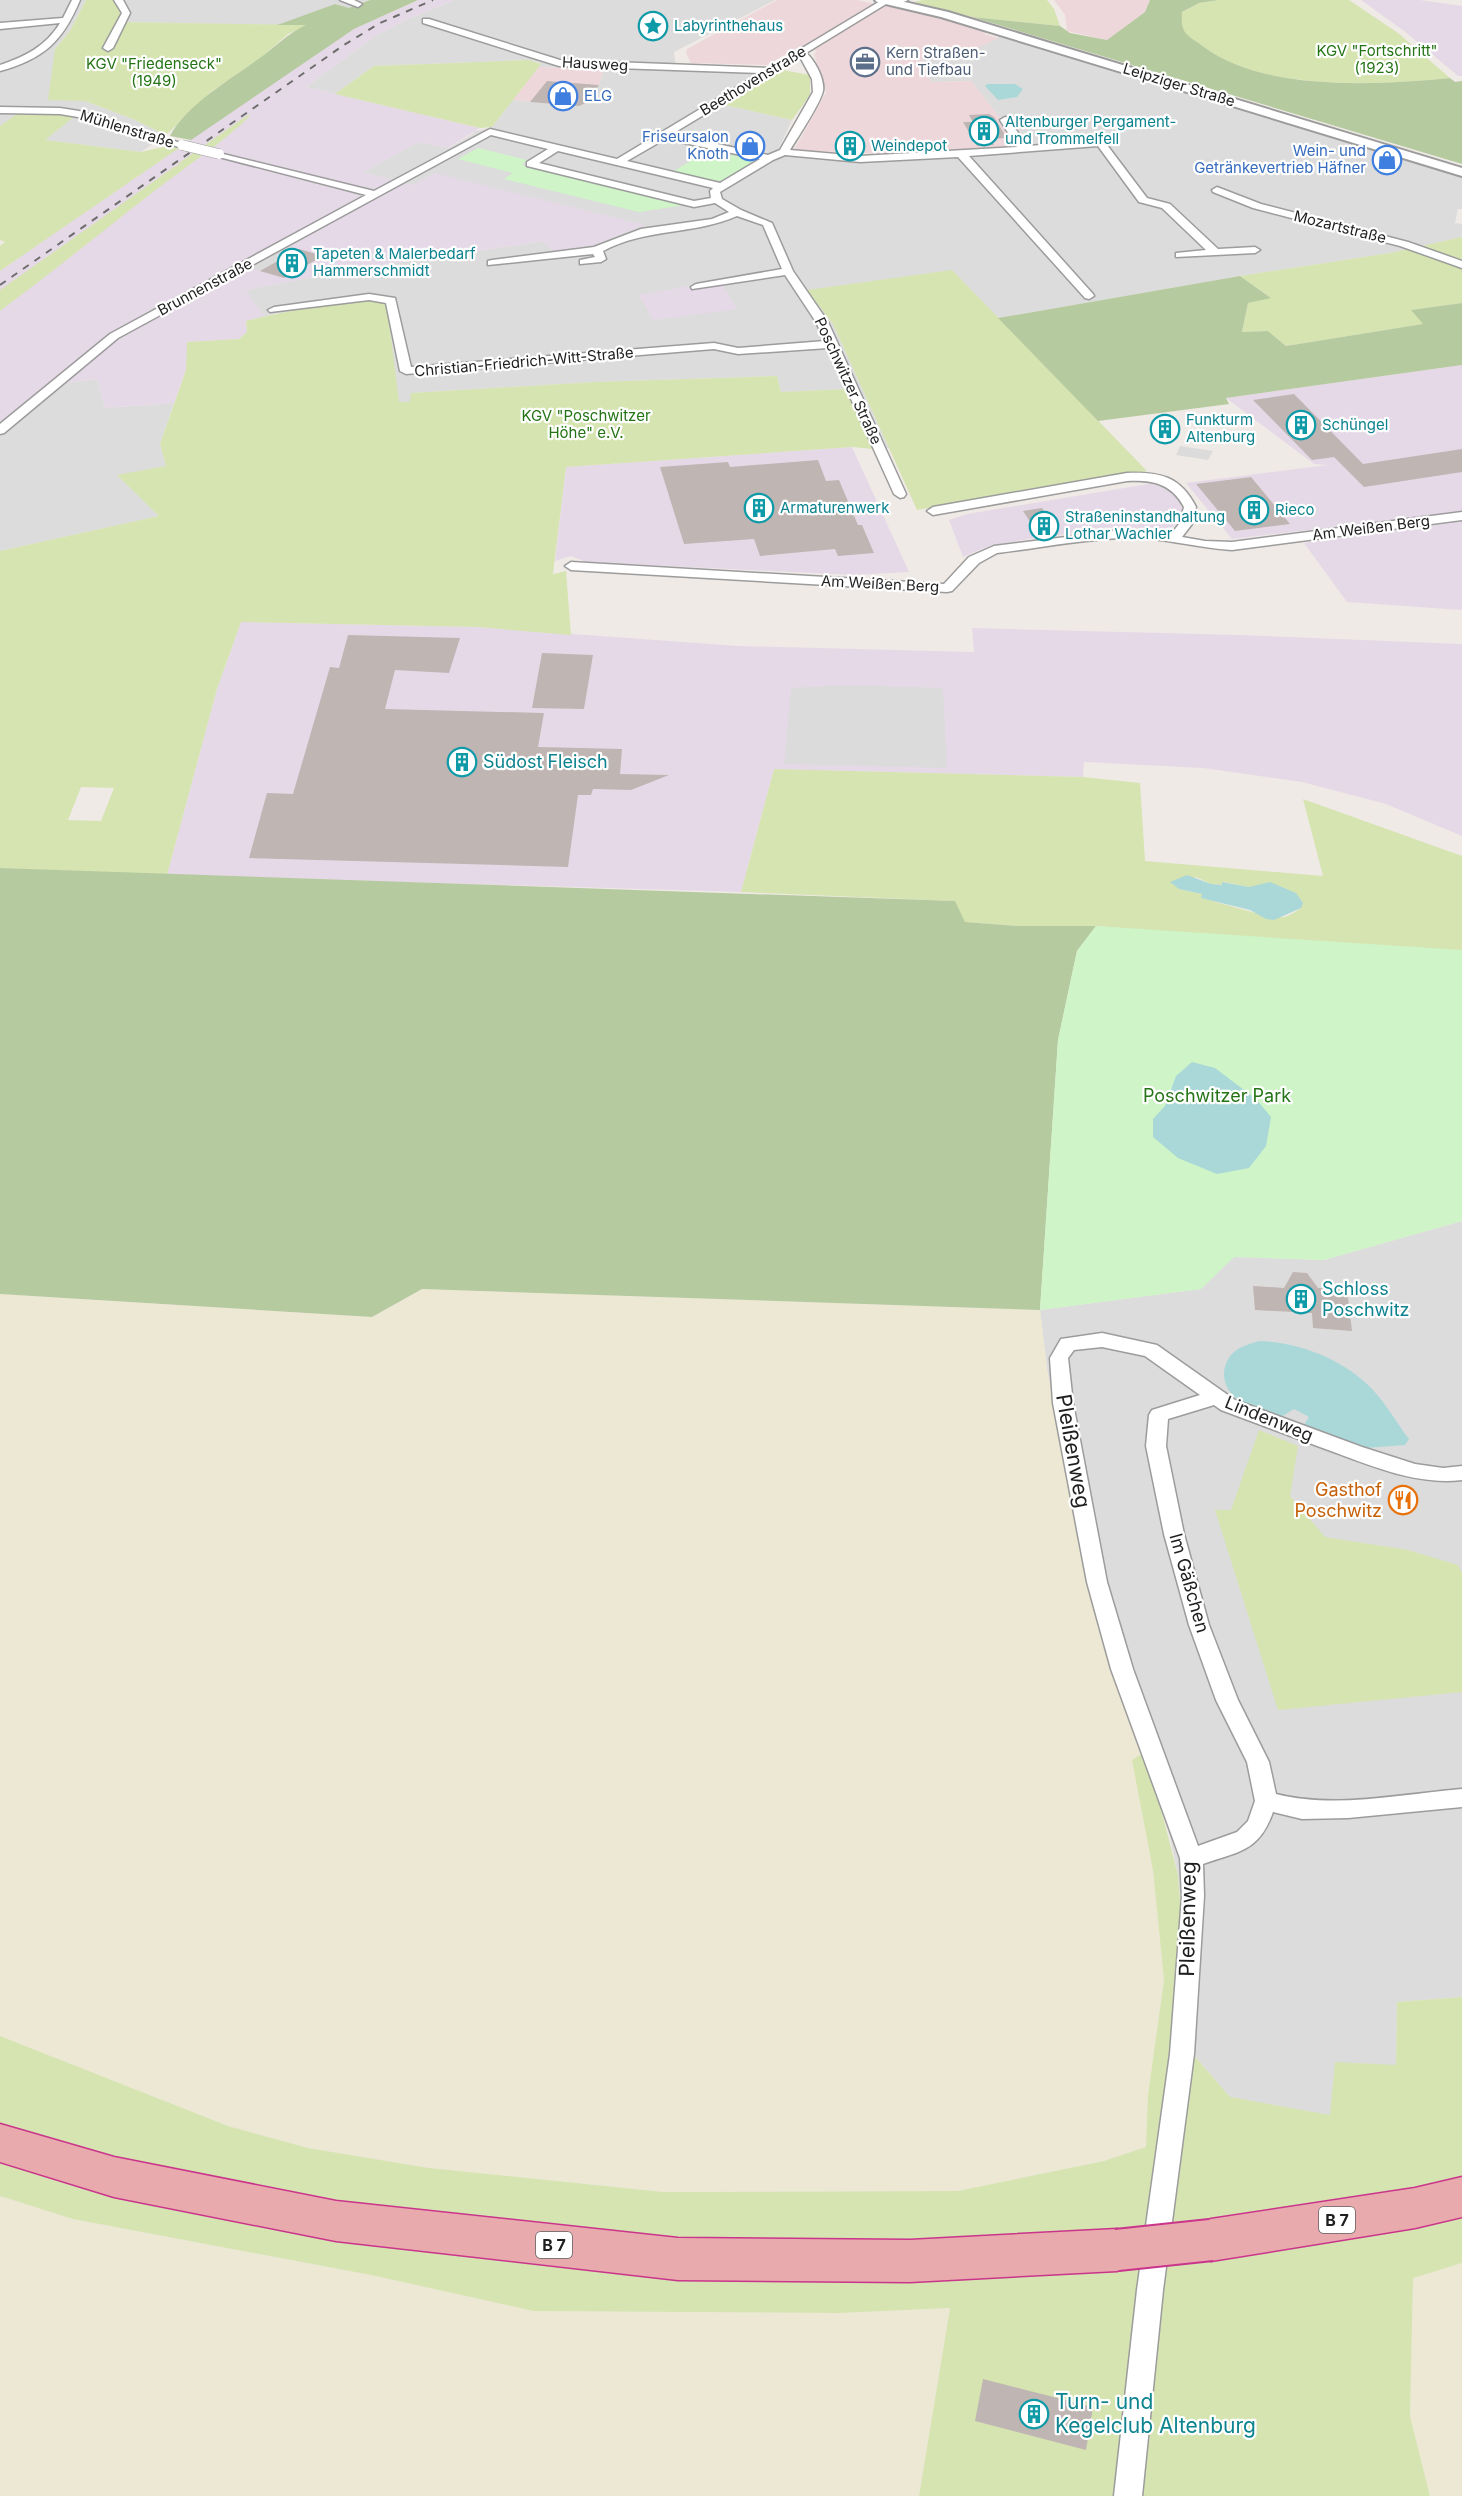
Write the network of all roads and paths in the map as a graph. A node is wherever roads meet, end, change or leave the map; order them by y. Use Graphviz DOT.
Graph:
graph roads {
  1 [pos="76,0"];
  2 [pos="118,0"];
  3 [pos="344,0"];
  4 [pos="892,1"];
  5 [pos="358,4"];
  6 [pos="67,20"];
  7 [pos="426,21"];
  8 [pos="0,26"];
  9 [pos="108,48"];
  10 [pos="800,53"];
  11 [pos="0,68"];
  12 [pos="770,71"];
  13 [pos="0,110"];
  14 [pos="1005,120"];
  15 [pos="662,135"];
  16 [pos="557,147"];
  17 [pos="1024,149"];
  18 [pos="784,152"];
  19 [pos="961,154"];
  20 [pos="769,158"];
  21 [pos="619,162"];
  22 [pos="1462,171"];
  23 [pos="723,187"];
  24 [pos="1217,190"];
  25 [pos="376,195"];
  26 [pos="717,200"];
  27 [pos="737,212"];
  28 [pos="597,250"];
  29 [pos="1255,250"];
  30 [pos="1215,252"];
  31 [pos="1179,255"];
  32 [pos="585,262"];
  33 [pos="492,263"];
  34 [pos="1462,265"];
  35 [pos="788,271"];
  36 [pos="696,287"];
  37 [pos="1089,296"];
  38 [pos="274,310"];
  39 [pos="832,344"];
  40 [pos="0,430"];
  41 [pos="900,494"];
  42 [pos="933,511"];
  43 [pos="1462,516"];
  44 [pos="1173,539"];
  45 [pos="571,566"];
  46 [pos="1059,1358"];
  47 [pos="1216,1397"];
  48 [pos="1462,1473"];
  49 [pos="1462,1798"];
  50 [pos="1266,1801"];
  51 [pos="1191,1857"];
  52 [pos="0,2143"];
  53 [pos="1462,2197"];
  54 [pos="1128,2496"];
  1 -- 6 [label="street"];
  2 -- 9 [label="street"];
  3 -- 5 [label="street"];
  4 -- 10 [label="street, Beethovenstraße"];
  4 -- 22 [label="street, Leipziger Straße"];
  6 -- 8 [label="street"];
  6 -- 11 [label="street"];
  7 -- 12 [label="street, Hausweg"];
  10 -- 12 [label="street, Beethovenstraße"];
  10 -- 18 [label="street"];
  12 -- 15 [label="street, Beethovenstraße"];
  13 -- 25 [label="street, Mühlenstraße, bridge"];
  14 -- 17 [label="street"];
  15 -- 20 [label="street"];
  15 -- 21 [label="street, Beethovenstraße"];
  16 -- 21 [label="street"];
  16 -- 25 [label="street, Brunnenstraße"];
  16 -- 26 [label="street"];
  17 -- 19 [label="street"];
  17 -- 30 [label="street"];
  18 -- 19 [label="street"];
  18 -- 20 [label="street"];
  19 -- 37 [label="street"];
  20 -- 23 [label="street"];
  21 -- 23 [label="street"];
  23 -- 26 [label="street"];
  24 -- 34 [label="street, Mozartstraße"];
  25 -- 40 [label="street, Brunnenstraße"];
  26 -- 27 [label="street, Poschwitzer Straße"];
  27 -- 28 [label="street"];
  27 -- 35 [label="street, Poschwitzer Straße"];
  28 -- 32 [label="street"];
  28 -- 33 [label="street"];
  29 -- 30 [label="street"];
  30 -- 31 [label="street"];
  35 -- 36 [label="street"];
  35 -- 39 [label="street, Poschwitzer Straße"];
  38 -- 39 [label="street, Christian-Friedrich-Witt-Straße"];
  39 -- 41 [label="street, Poschwitzer Straße"];
  42 -- 44 [label="street"];
  43 -- 44 [label="street, Am Weißen Berg"];
  44 -- 45 [label="street, Am Weißen Berg"];
  46 -- 47 [label="street, Lindenweg"];
  46 -- 51 [label="street, Pleißenweg"];
  47 -- 48 [label="street, Lindenweg"];
  47 -- 50 [label="street, Im Gäßchen"];
  49 -- 50 [label="street"];
  50 -- 51 [label="street"];
  51 -- 54 [label="street, Pleißenweg"];
  52 -- 53 [label="highway, B 7, bridge"];
}
